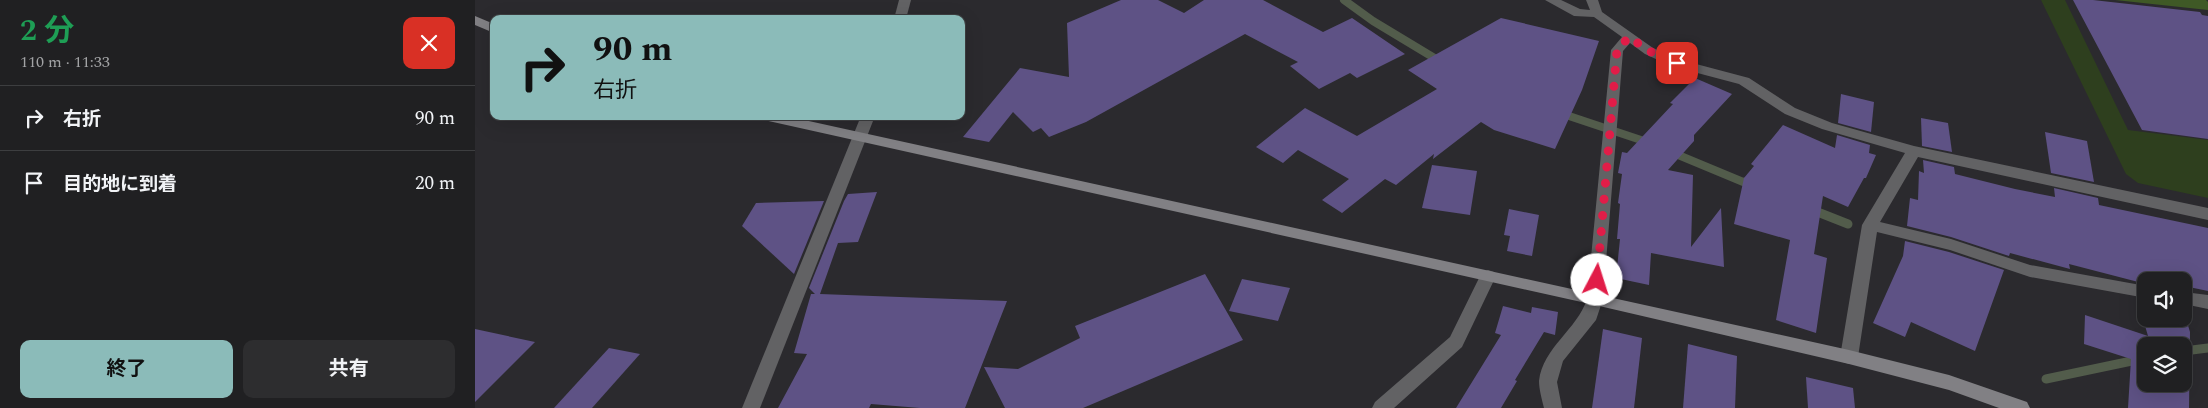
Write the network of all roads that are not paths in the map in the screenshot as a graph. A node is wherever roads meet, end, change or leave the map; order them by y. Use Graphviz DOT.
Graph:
graph roads {
  1 [pos="905,0"];
  2 [pos="1551,0"];
  3 [pos="1592,0"];
  4 [pos="1597,14"];
  5 [pos="901,15"];
  6 [pos="475,20"];
  7 [pos="490,27"];
  8 [pos="1629,37"];
  9 [pos="782,120"];
  10 [pos="867,120"];
  11 [pos="861,137"];
  12 [pos="1914,151"];
  13 [pos="2208,214"];
  14 [pos="1871,225"];
  15 [pos="1489,276"];
  16 [pos="2137,290"];
  17 [pos="1595,299"];
  18 [pos="2192,299"];
  19 [pos="2208,302"];
  20 [pos="1849,357"];
  21 [pos="751,408"];
  22 [pos="1381,408"];
  23 [pos="1553,408"];
  24 [pos="2021,408"];
  1 -- 5 [label="street"];
  2 -- 4 [label="street"];
  3 -- 4 [label="street"];
  4 -- 8 [label="street"];
  6 -- 7 [label="street"];
  8 -- 12 [label="street"];
  8 -- 17 [label="street"];
  9 -- 11 [label="street"];
  10 -- 11 [label="street"];
  11 -- 15 [label="street"];
  11 -- 21 [label="street"];
  12 -- 13 [label="street"];
  12 -- 14 [label="street"];
  14 -- 16 [label="street"];
  14 -- 20 [label="street"];
  15 -- 17 [label="street"];
  15 -- 22 [label="street"];
  17 -- 20 [label="street"];
  17 -- 23 [label="street"];
  18 -- 19 [label="street"];
  20 -- 24 [label="street"];
}
